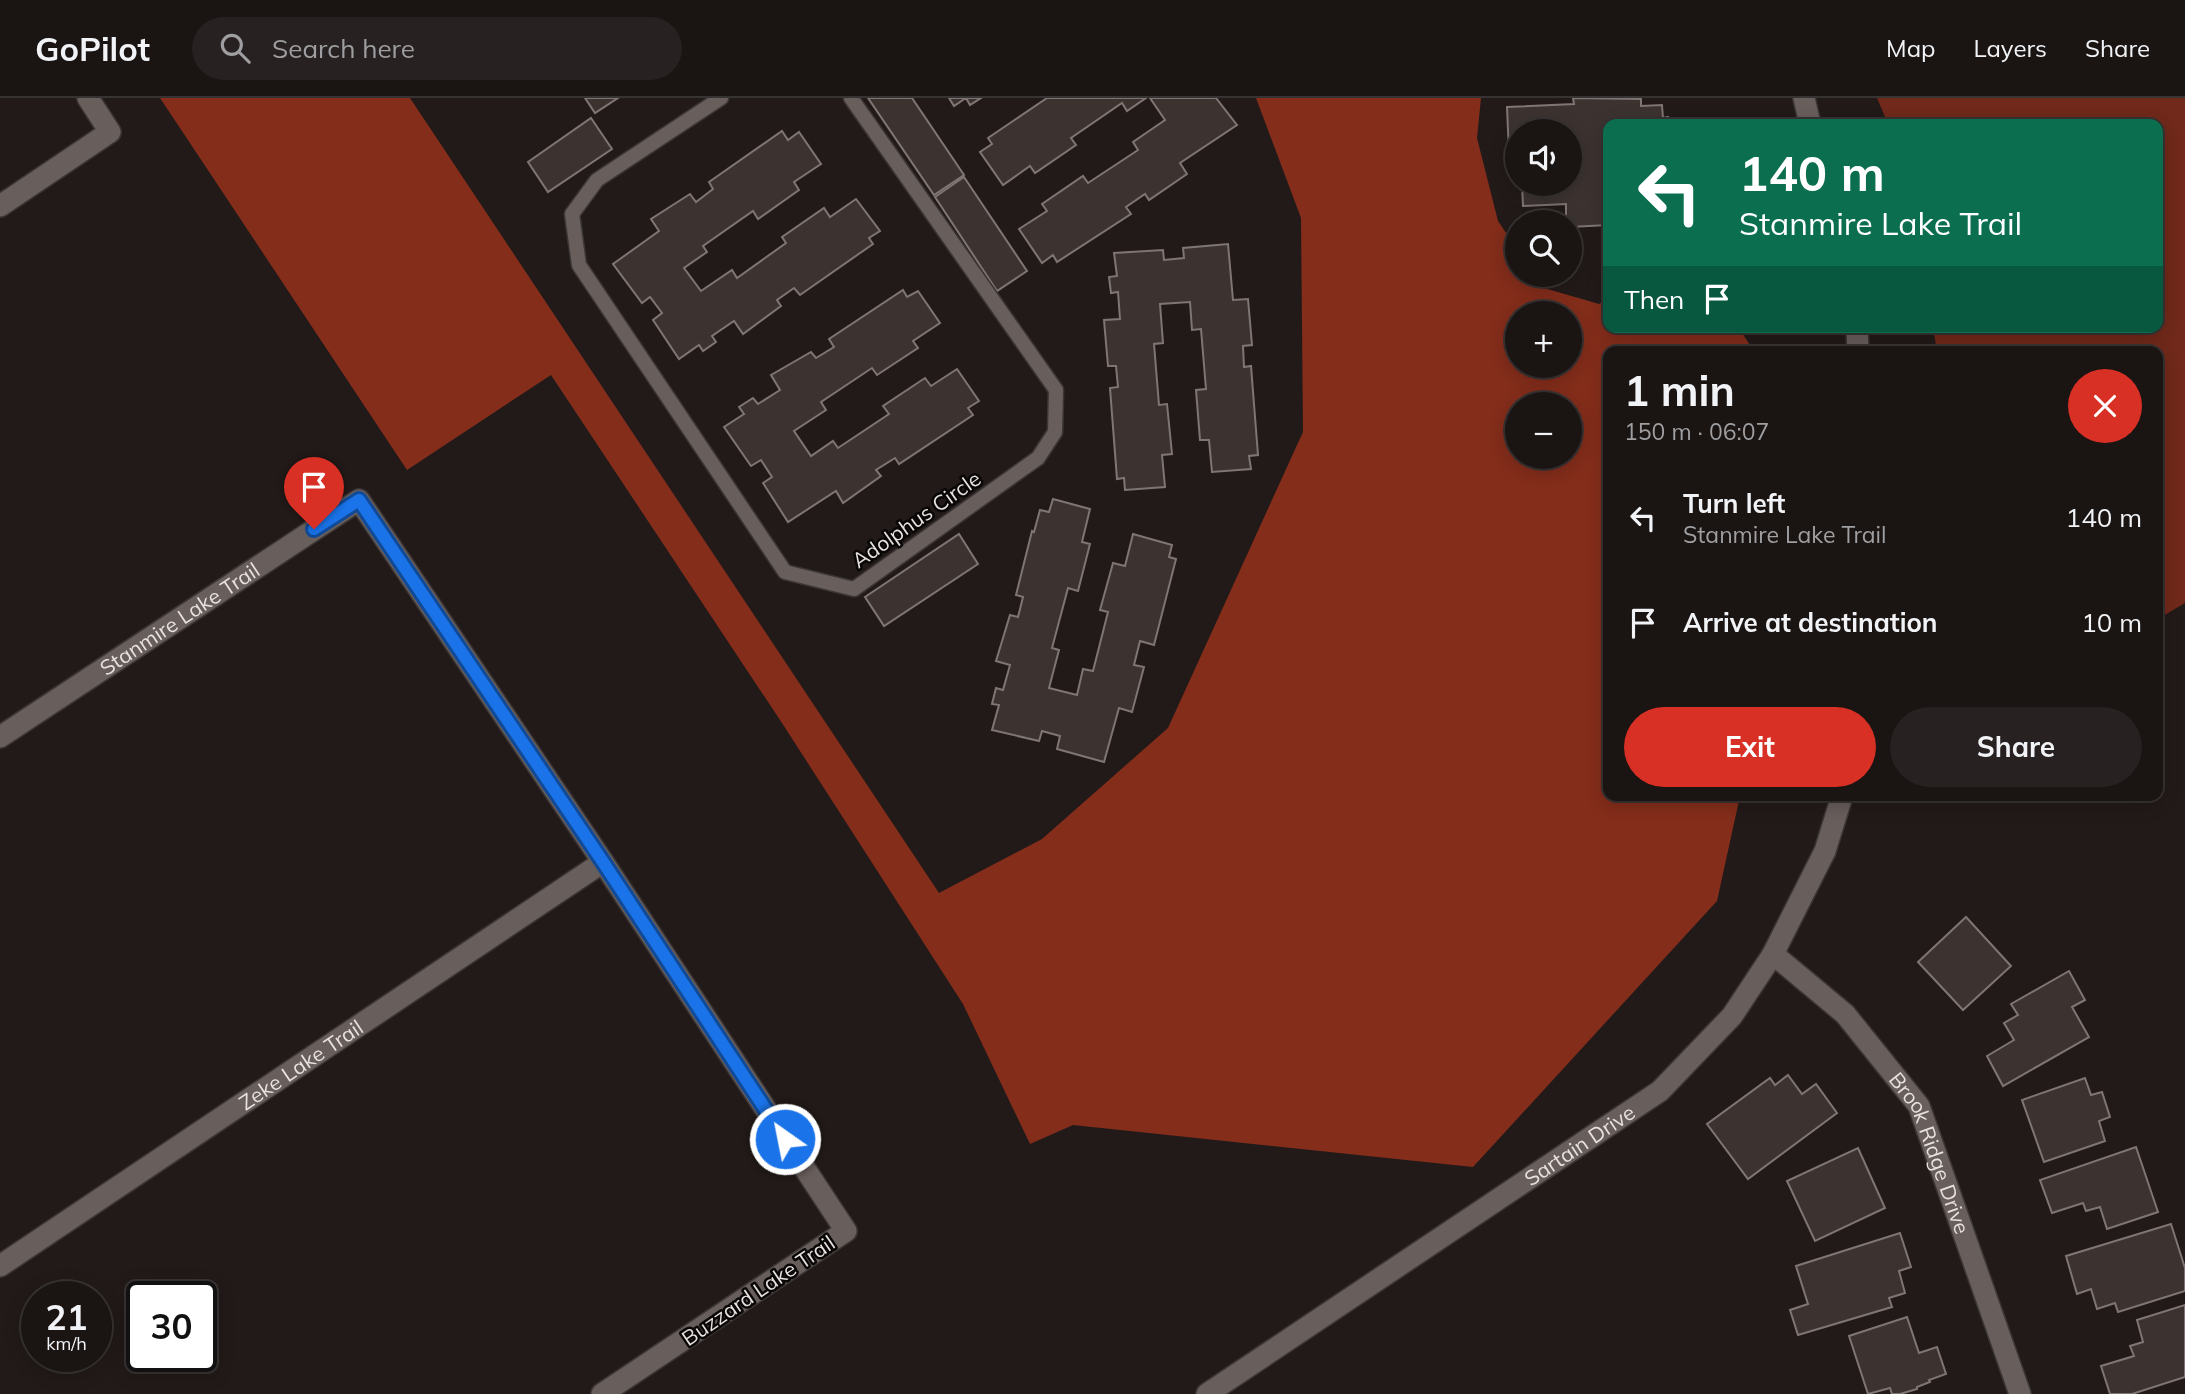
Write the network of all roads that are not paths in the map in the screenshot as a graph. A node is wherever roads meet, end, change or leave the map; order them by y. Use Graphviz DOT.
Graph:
graph roads {
  1 [pos="88,98"];
  2 [pos="721,98"];
  3 [pos="851,98"];
  4 [pos="1804,98"];
  5 [pos="1810,119"];
  6 [pos="0,205"];
  7 [pos="359,500"];
  8 [pos="0,737"];
  9 [pos="1840,801"];
  10 [pos="603,862"];
  11 [pos="1773,954"];
  12 [pos="0,1266"];
  13 [pos="634,1385"];
  14 [pos="602,1394"];
  15 [pos="1207,1394"];
  16 [pos="2020,1394"];
  1 -- 6 [label="street"];
  2 -- 3 [label="lane, Adolphus Circle"];
  4 -- 5 [label="street"];
  7 -- 8 [label="street, Stanmire Lake Trail"];
  7 -- 10 [label="street, Buzzard Lake Trail"];
  9 -- 11 [label="street, Sartain Drive"];
  10 -- 12 [label="street, Zeke Lake Trail"];
  10 -- 13 [label="street, Buzzard Lake Trail"];
  11 -- 15 [label="street, Sartain Drive"];
  11 -- 16 [label="street, Brook Ridge Drive"];
  13 -- 14 [label="street, Buzzard Lake Trail"];
}
